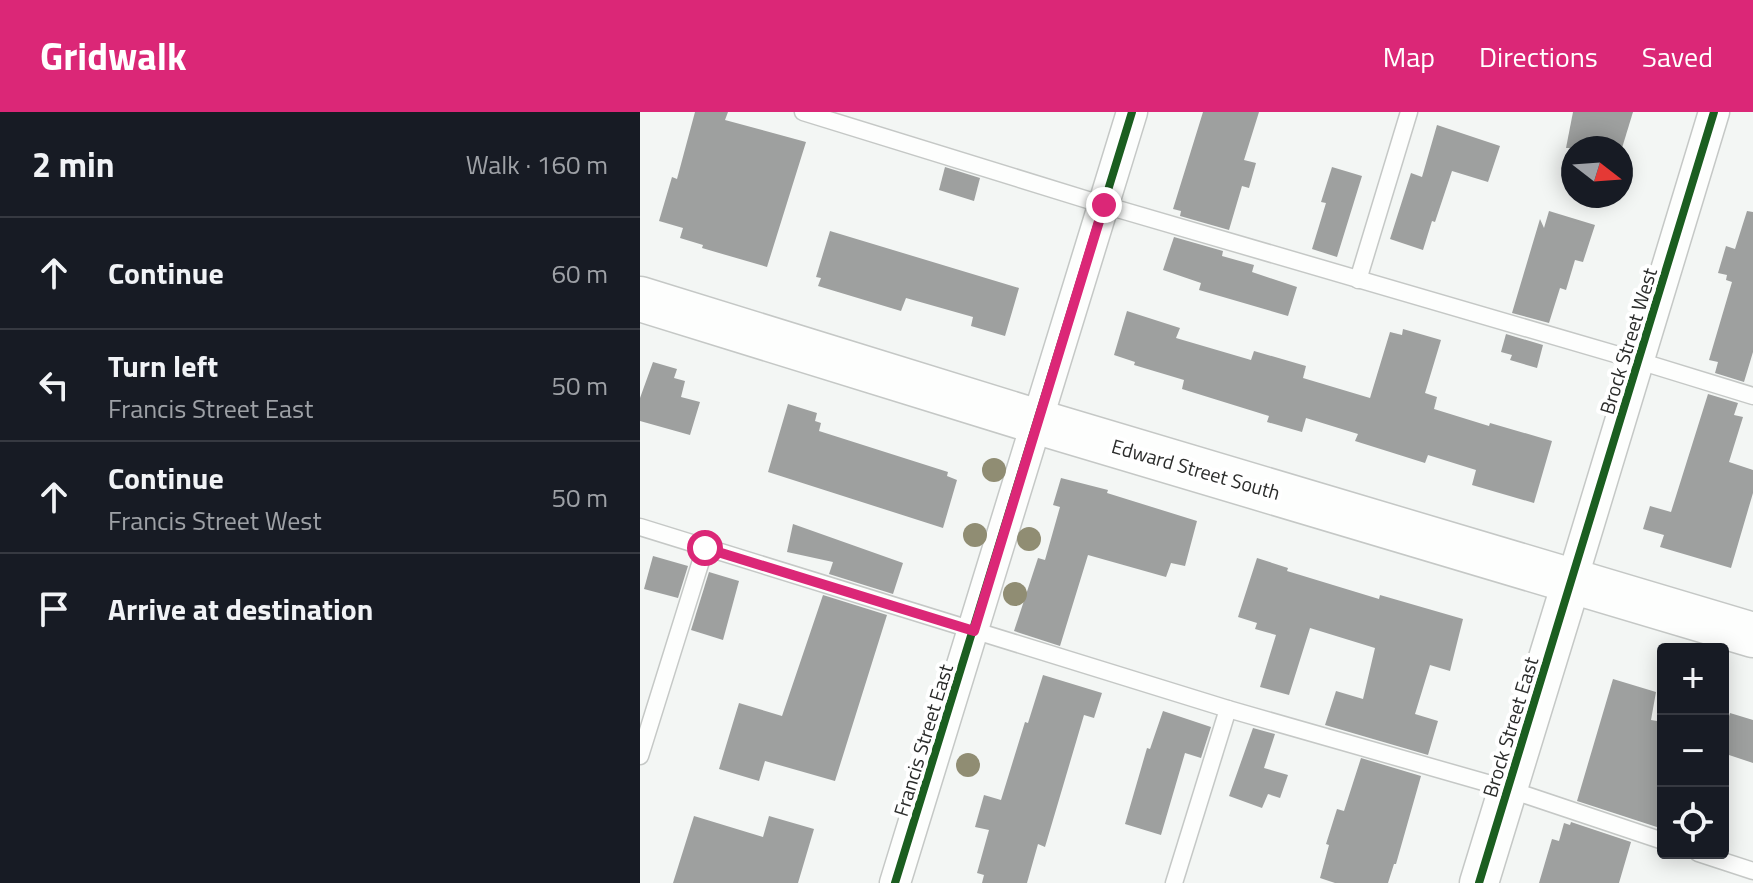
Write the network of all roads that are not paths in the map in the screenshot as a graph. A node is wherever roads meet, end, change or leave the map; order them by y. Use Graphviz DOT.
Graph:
graph roads {
  1 [pos="803,112"];
  2 [pos="1132,112"];
  3 [pos="1409,112"];
  4 [pos="1714,112"];
  5 [pos="823,115"];
  6 [pos="1104,205"];
  7 [pos="1358,280"];
  8 [pos="640,299"];
  9 [pos="1639,361"];
  10 [pos="1753,396"];
  11 [pos="1038,422"];
  12 [pos="640,527"];
  13 [pos="705,548"];
  14 [pos="1572,580"];
  15 [pos="974,631"];
  16 [pos="1753,635"];
  17 [pos="1228,709"];
  18 [pos="640,756"];
  19 [pos="1508,789"];
  20 [pos="1657,839"];
  21 [pos="1716,859"];
  22 [pos="1753,871"];
  23 [pos="895,883"];
  24 [pos="1174,883"];
  25 [pos="1479,883"];
  1 -- 5 [label="lane"];
  2 -- 6 [label="street, Francis Street East"];
  3 -- 7 [label="lane"];
  4 -- 9 [label="street, Brock Street West"];
  5 -- 6 [label="lane"];
  6 -- 7 [label="lane"];
  6 -- 11 [label="street, Francis Street East"];
  7 -- 9 [label="lane"];
  8 -- 11 [label="main road, Edward Street South"];
  9 -- 10 [label="lane"];
  9 -- 14 [label="street, Brock Street West"];
  11 -- 14 [label="main road, Edward Street South"];
  11 -- 15 [label="street, Francis Street East"];
  12 -- 13 [label="lane"];
  13 -- 15 [label="lane"];
  13 -- 18 [label="lane"];
  14 -- 16 [label="main road, Edward Street South"];
  14 -- 19 [label="street, Brock Street East"];
  15 -- 17 [label="lane"];
  15 -- 23 [label="street, Francis Street East"];
  17 -- 19 [label="lane"];
  17 -- 24 [label="lane"];
  19 -- 20 [label="lane"];
  19 -- 25 [label="street, Brock Street East"];
  21 -- 22 [label="lane"];
}
